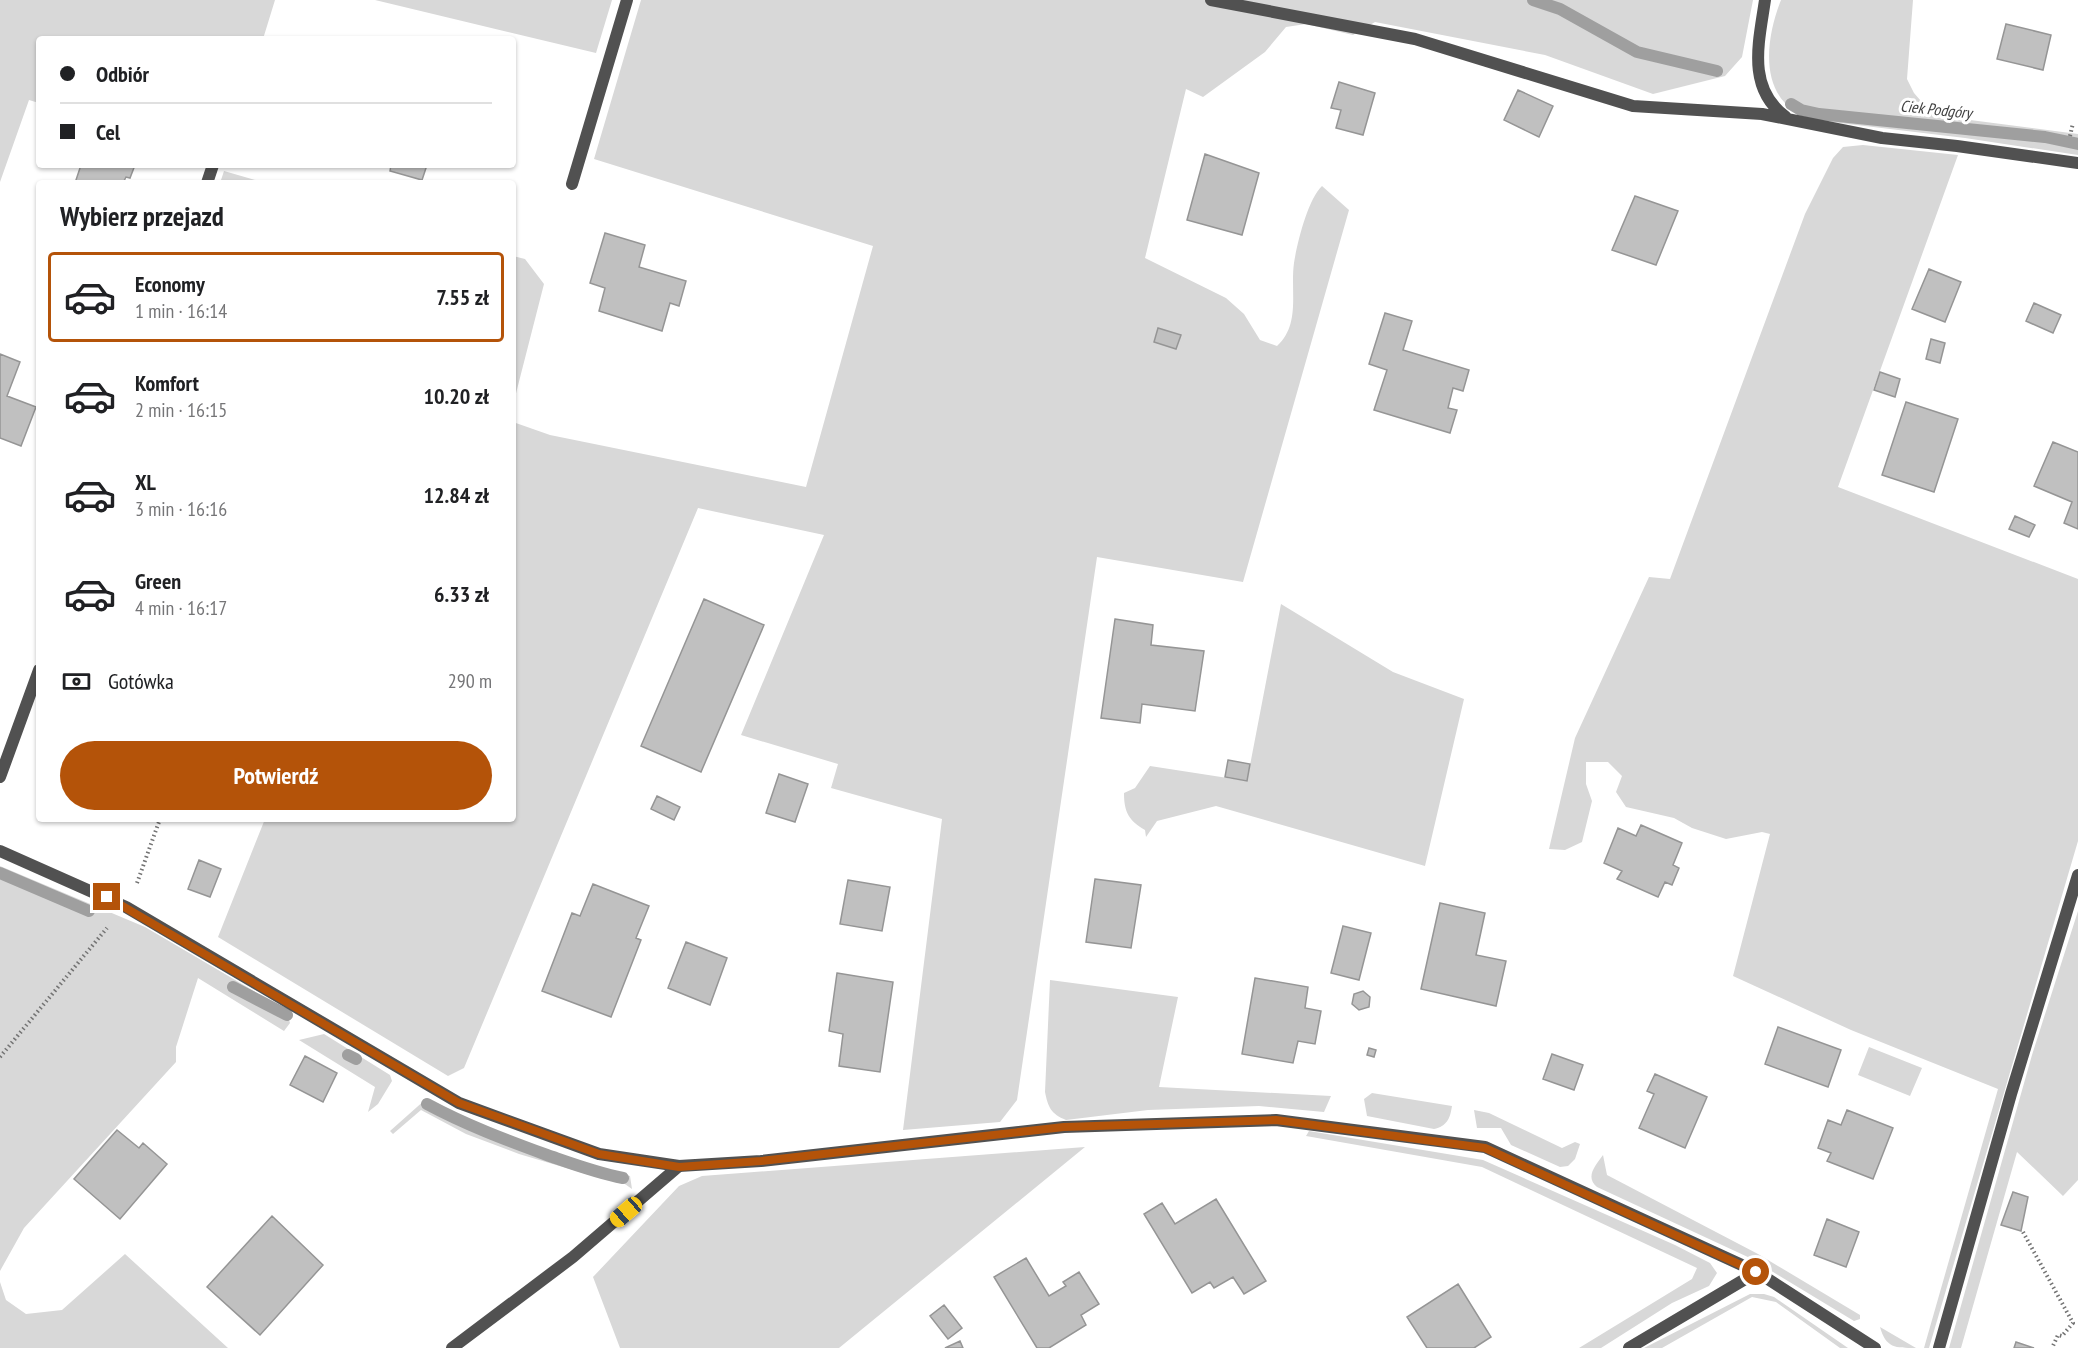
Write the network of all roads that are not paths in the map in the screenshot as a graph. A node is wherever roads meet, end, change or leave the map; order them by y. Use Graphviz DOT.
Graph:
graph roads {
  1 [pos="627,0"];
  2 [pos="1211,0"];
  3 [pos="1765,0"];
  4 [pos="1789,119"];
  5 [pos="2078,163"];
  6 [pos="572,184"];
  7 [pos="36,678"];
  8 [pos="0,777"];
  9 [pos="0,851"];
  10 [pos="2078,875"];
  11 [pos="679,1167"];
  12 [pos="1756,1272"];
  13 [pos="452,1348"];
  14 [pos="1629,1348"];
  15 [pos="1875,1348"];
  16 [pos="1939,1348"];
  1 -- 6 [label="street"];
  2 -- 4 [label="street"];
  3 -- 4 [label="street"];
  4 -- 5 [label="street"];
  7 -- 8 [label="street"];
  9 -- 11 [label="street"];
  10 -- 16 [label="street"];
  11 -- 12 [label="street"];
  11 -- 13 [label="street"];
  12 -- 14 [label="street"];
  12 -- 15 [label="street"];
}
